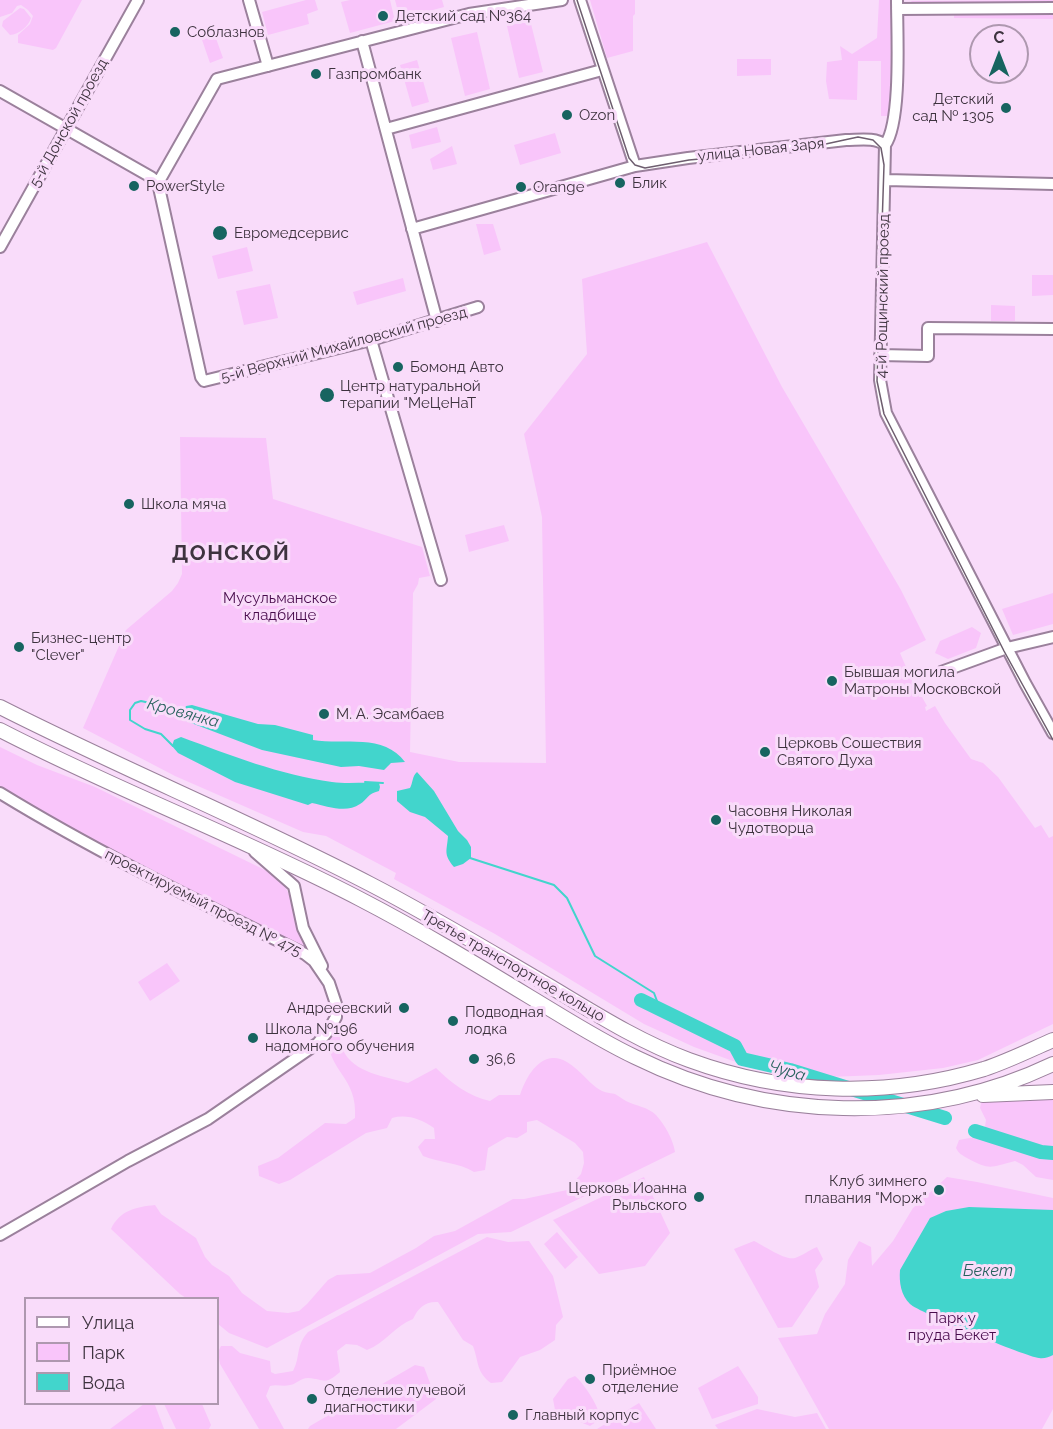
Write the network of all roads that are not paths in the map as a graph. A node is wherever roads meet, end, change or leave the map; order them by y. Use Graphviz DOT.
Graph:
graph roads {
  1 [pos="138,0"];
  2 [pos="249,0"];
  3 [pos="562,0"];
  4 [pos="580,0"];
  5 [pos="897,4"];
  6 [pos="1053,8"];
  7 [pos="362,40"];
  8 [pos="268,66"];
  9 [pos="602,70"];
  10 [pos="0,92"];
  11 [pos="66,128"];
  12 [pos="386,129"];
  13 [pos="885,145"];
  14 [pos="635,166"];
  15 [pos="886,180"];
  16 [pos="158,183"];
  17 [pos="1053,184"];
  18 [pos="412,229"];
  19 [pos="0,247"];
  20 [pos="478,307"];
  21 [pos="437,321"];
  22 [pos="1053,329"];
  23 [pos="371,340"];
  24 [pos="880,355"];
  25 [pos="441,580"];
  26 [pos="1053,637"];
  27 [pos="1006,648"];
  28 [pos="941,672"];
  29 [pos="4,708"];
  30 [pos="0,730"];
  31 [pos="1053,733"];
  32 [pos="0,794"];
  33 [pos="246,844"];
  34 [pos="329,983"];
  35 [pos="1053,1032"];
  36 [pos="1053,1040"];
  37 [pos="1011,1059"];
  38 [pos="1053,1064"];
  39 [pos="1053,1092"];
  40 [pos="962,1096"];
  41 [pos="0,1235"];
  1 -- 11 [label="street, 5-й Донской проезд"];
  2 -- 8 [label="street"];
  3 -- 7 [label="street"];
  4 -- 9 [label="street"];
  5 -- 6 [label="street"];
  5 -- 13 [label="street, 4-й Рощинский проезд"];
  7 -- 8 [label="street"];
  7 -- 12 [label="street"];
  8 -- 16 [label="street"];
  9 -- 12 [label="street"];
  9 -- 14 [label="street"];
  10 -- 11 [label="street"];
  11 -- 16 [label="street"];
  11 -- 19 [label="street, 5-й Донской проезд"];
  12 -- 18 [label="street"];
  13 -- 14 [label="street, улица Новая Заря"];
  13 -- 15 [label="street, 4-й Рощинский проезд"];
  14 -- 18 [label="street, улица Новая Заря"];
  15 -- 17 [label="street"];
  15 -- 24 [label="street, 4-й Рощинский проезд"];
  16 -- 23 [label="street, 5-й Верхний Михайловский проезд"];
  18 -- 21 [label="street"];
  20 -- 21 [label="street, 5-й Верхний Михайловский проезд"];
  21 -- 23 [label="street, 5-й Верхний Михайловский проезд"];
  22 -- 24 [label="street"];
  23 -- 25 [label="street"];
  24 -- 27 [label="street, 4-й Рощинский проезд"];
  26 -- 27 [label="street"];
  27 -- 28 [label="street"];
  27 -- 31 [label="street, 4-й Рощинский проезд"];
  29 -- 37 [label="main road, Третье транспортное кольцо"];
  30 -- 33 [label="main road, Третье транспортное кольцо"];
  32 -- 34 [label="street, проектируемый проезд № 475"];
  33 -- 34 [label="street"];
  33 -- 40 [label="main road, Третье транспортное кольцо"];
  34 -- 41 [label="street, проектируемый проезд № 475"];
  35 -- 37 [label="main road"];
  36 -- 37 [label="main road, Третье транспортное кольцо"];
  38 -- 40 [label="main road, Третье транспортное кольцо"];
  39 -- 40 [label="main road"];
}
